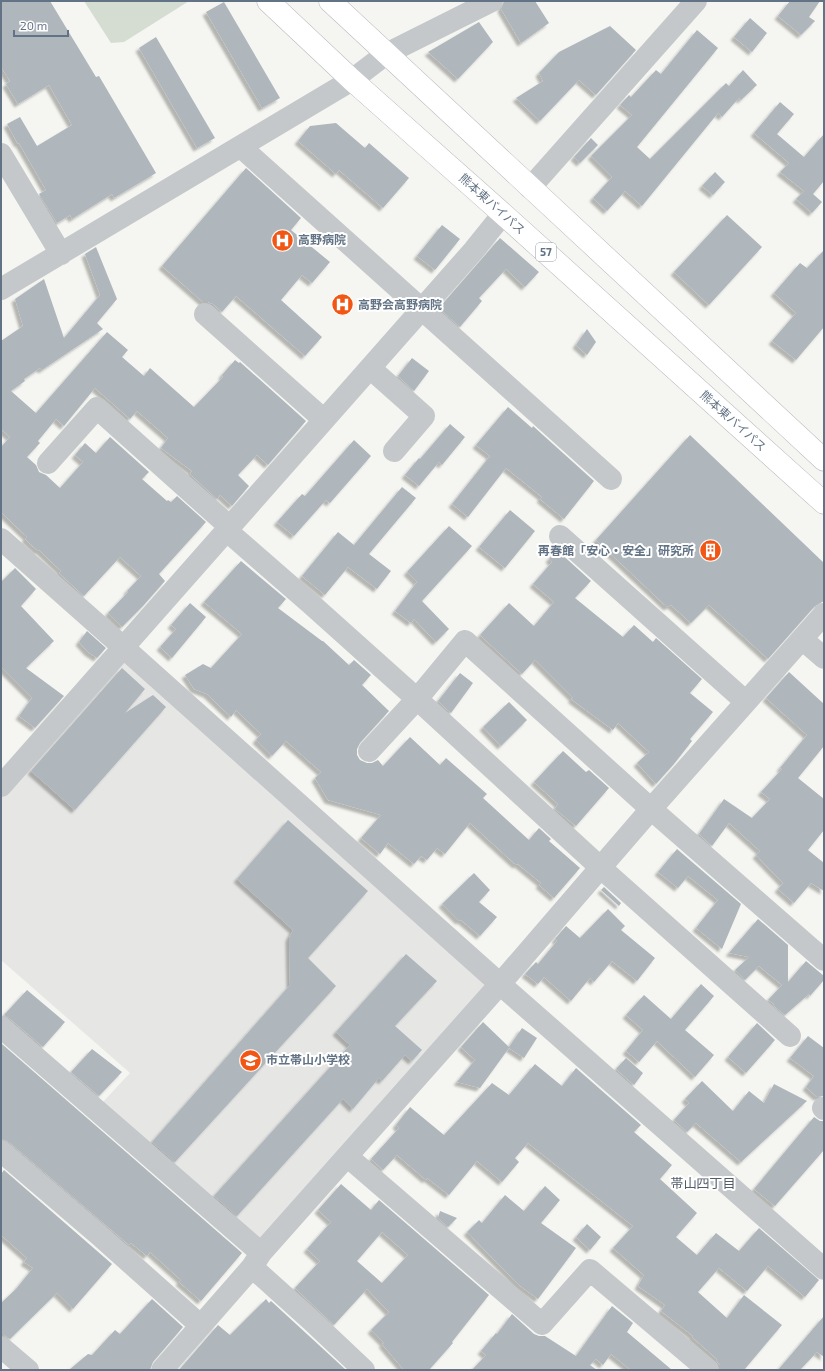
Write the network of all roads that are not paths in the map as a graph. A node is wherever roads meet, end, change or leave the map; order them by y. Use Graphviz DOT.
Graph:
graph roads {
  1 [pos="268,1"];
  2 [pos="330,1"];
  3 [pos="492,1"];
  4 [pos="696,1"];
  5 [pos="386,54"];
  6 [pos="352,80"];
  7 [pos="240,147"];
  8 [pos="1,154"];
  9 [pos="530,188"];
  10 [pos="503,214"];
  11 [pos="61,254"];
  12 [pos="1,289"];
  13 [pos="422,308"];
  14 [pos="205,314"];
  15 [pos="370,368"];
  16 [pos="323,420"];
  17 [pos="394,451"];
  18 [pos="824,460"];
  19 [pos="48,464"];
  20 [pos="612,479"];
  21 [pos="824,503"];
  22 [pos="228,528"];
  23 [pos="560,536"];
  24 [pos="1,539"];
  25 [pos="824,614"];
  26 [pos="802,639"];
  27 [pos="123,647"];
  28 [pos="824,658"];
  29 [pos="416,699"];
  30 [pos="746,702"];
  31 [pos="369,751"];
  32 [pos="1,786"];
  33 [pos="651,809"];
  34 [pos="600,868"];
  35 [pos="824,960"];
  36 [pos="500,984"];
  37 [pos="1,1027"];
  38 [pos="790,1036"];
  39 [pos="1,1151"];
  40 [pos="348,1157"];
  41 [pos="256,1260"];
  42 [pos="824,1269"];
  43 [pos="200,1325"];
  44 [pos="1,1347"];
  45 [pos="172,1367"];
  46 [pos="28,1370"];
  47 [pos="364,1370"];
  48 [pos="708,1370"];
  1 -- 6 [label="highway, 熊本東バイパス / 57"];
  2 -- 5 [label="highway"];
  3 -- 5 [label="street"];
  4 -- 9 [label="street"];
  5 -- 6 [label="street"];
  5 -- 9 [label="highway"];
  6 -- 7 [label="street"];
  6 -- 10 [label="highway, 熊本東バイパス / 57"];
  7 -- 11 [label="street"];
  7 -- 13 [label="street"];
  8 -- 11 [label="street"];
  9 -- 18 [label="highway"];
  10 -- 13 [label="street"];
  10 -- 21 [label="highway, 熊本東バイパス / 57"];
  11 -- 12 [label="street"];
  13 -- 15 [label="street"];
  13 -- 20 [label="street"];
  14 -- 16 [label="street"];
  15 -- 16 [label="street"];
  15 -- 17 [label="street"];
  16 -- 22 [label="street"];
  19 -- 22 [label="street"];
  22 -- 27 [label="street"];
  22 -- 29 [label="street"];
  23 -- 30 [label="street"];
  24 -- 27 [label="street"];
  25 -- 26 [label="street"];
  26 -- 28 [label="street"];
  26 -- 30 [label="street"];
  27 -- 32 [label="street"];
  27 -- 36 [label="street"];
  29 -- 31 [label="street"];
  29 -- 33 [label="street"];
  29 -- 34 [label="street"];
  30 -- 33 [label="street"];
  33 -- 34 [label="street"];
  33 -- 35 [label="street"];
  34 -- 36 [label="street"];
  34 -- 38 [label="street"];
  36 -- 40 [label="street"];
  36 -- 42 [label="street"];
  37 -- 41 [label="street"];
  39 -- 43 [label="street"];
  40 -- 41 [label="street"];
  40 -- 48 [label="street"];
  41 -- 43 [label="street"];
  41 -- 47 [label="street"];
  43 -- 45 [label="street"];
  44 -- 46 [label="street"];
}
